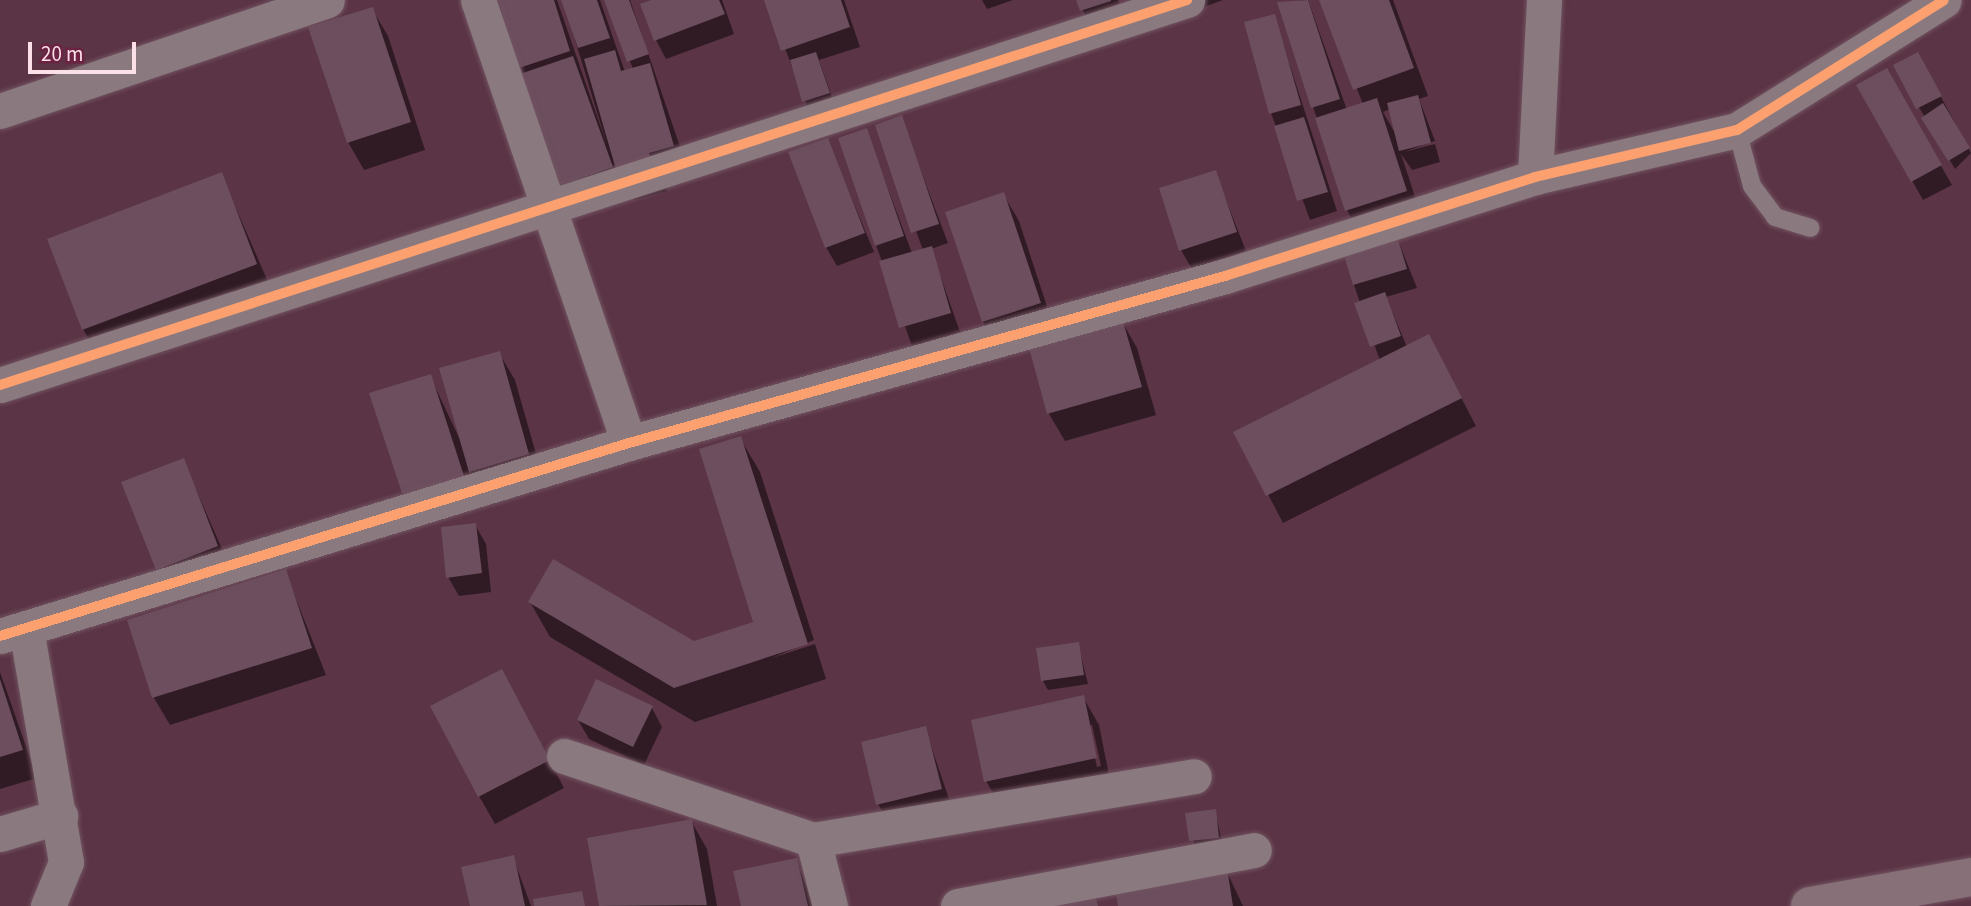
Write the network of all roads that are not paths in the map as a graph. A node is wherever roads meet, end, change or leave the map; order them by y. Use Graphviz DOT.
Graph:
graph roads {
  1 [pos="327,0"];
  2 [pos="478,0"];
  3 [pos="1187,0"];
  4 [pos="1544,0"];
  5 [pos="1944,0"];
  6 [pos="0,111"];
  7 [pos="1737,130"];
  8 [pos="1535,177"];
  9 [pos="549,208"];
  10 [pos="1810,228"];
  11 [pos="0,385"];
  12 [pos="629,443"];
  13 [pos="13,632"];
  14 [pos="564,757"];
  15 [pos="1194,776"];
  16 [pos="60,816"];
  17 [pos="0,834"];
  18 [pos="813,840"];
  19 [pos="1254,850"];
  20 [pos="1971,877"];
  21 [pos="48,906"];
  22 [pos="830,906"];
  23 [pos="958,906"];
  24 [pos="1810,906"];
  1 -- 6 [label="street"];
  2 -- 9 [label="street"];
  3 -- 9 [label="street"];
  4 -- 8 [label="street"];
  5 -- 7 [label="street"];
  7 -- 8 [label="street"];
  7 -- 10 [label="lane"];
  8 -- 12 [label="street"];
  9 -- 11 [label="street"];
  9 -- 12 [label="street"];
  12 -- 13 [label="street"];
  13 -- 16 [label="street"];
  14 -- 18 [label="street"];
  15 -- 18 [label="street"];
  16 -- 17 [label="street"];
  16 -- 21 [label="street"];
  18 -- 22 [label="street"];
  19 -- 23 [label="street"];
  20 -- 24 [label="street"];
}
